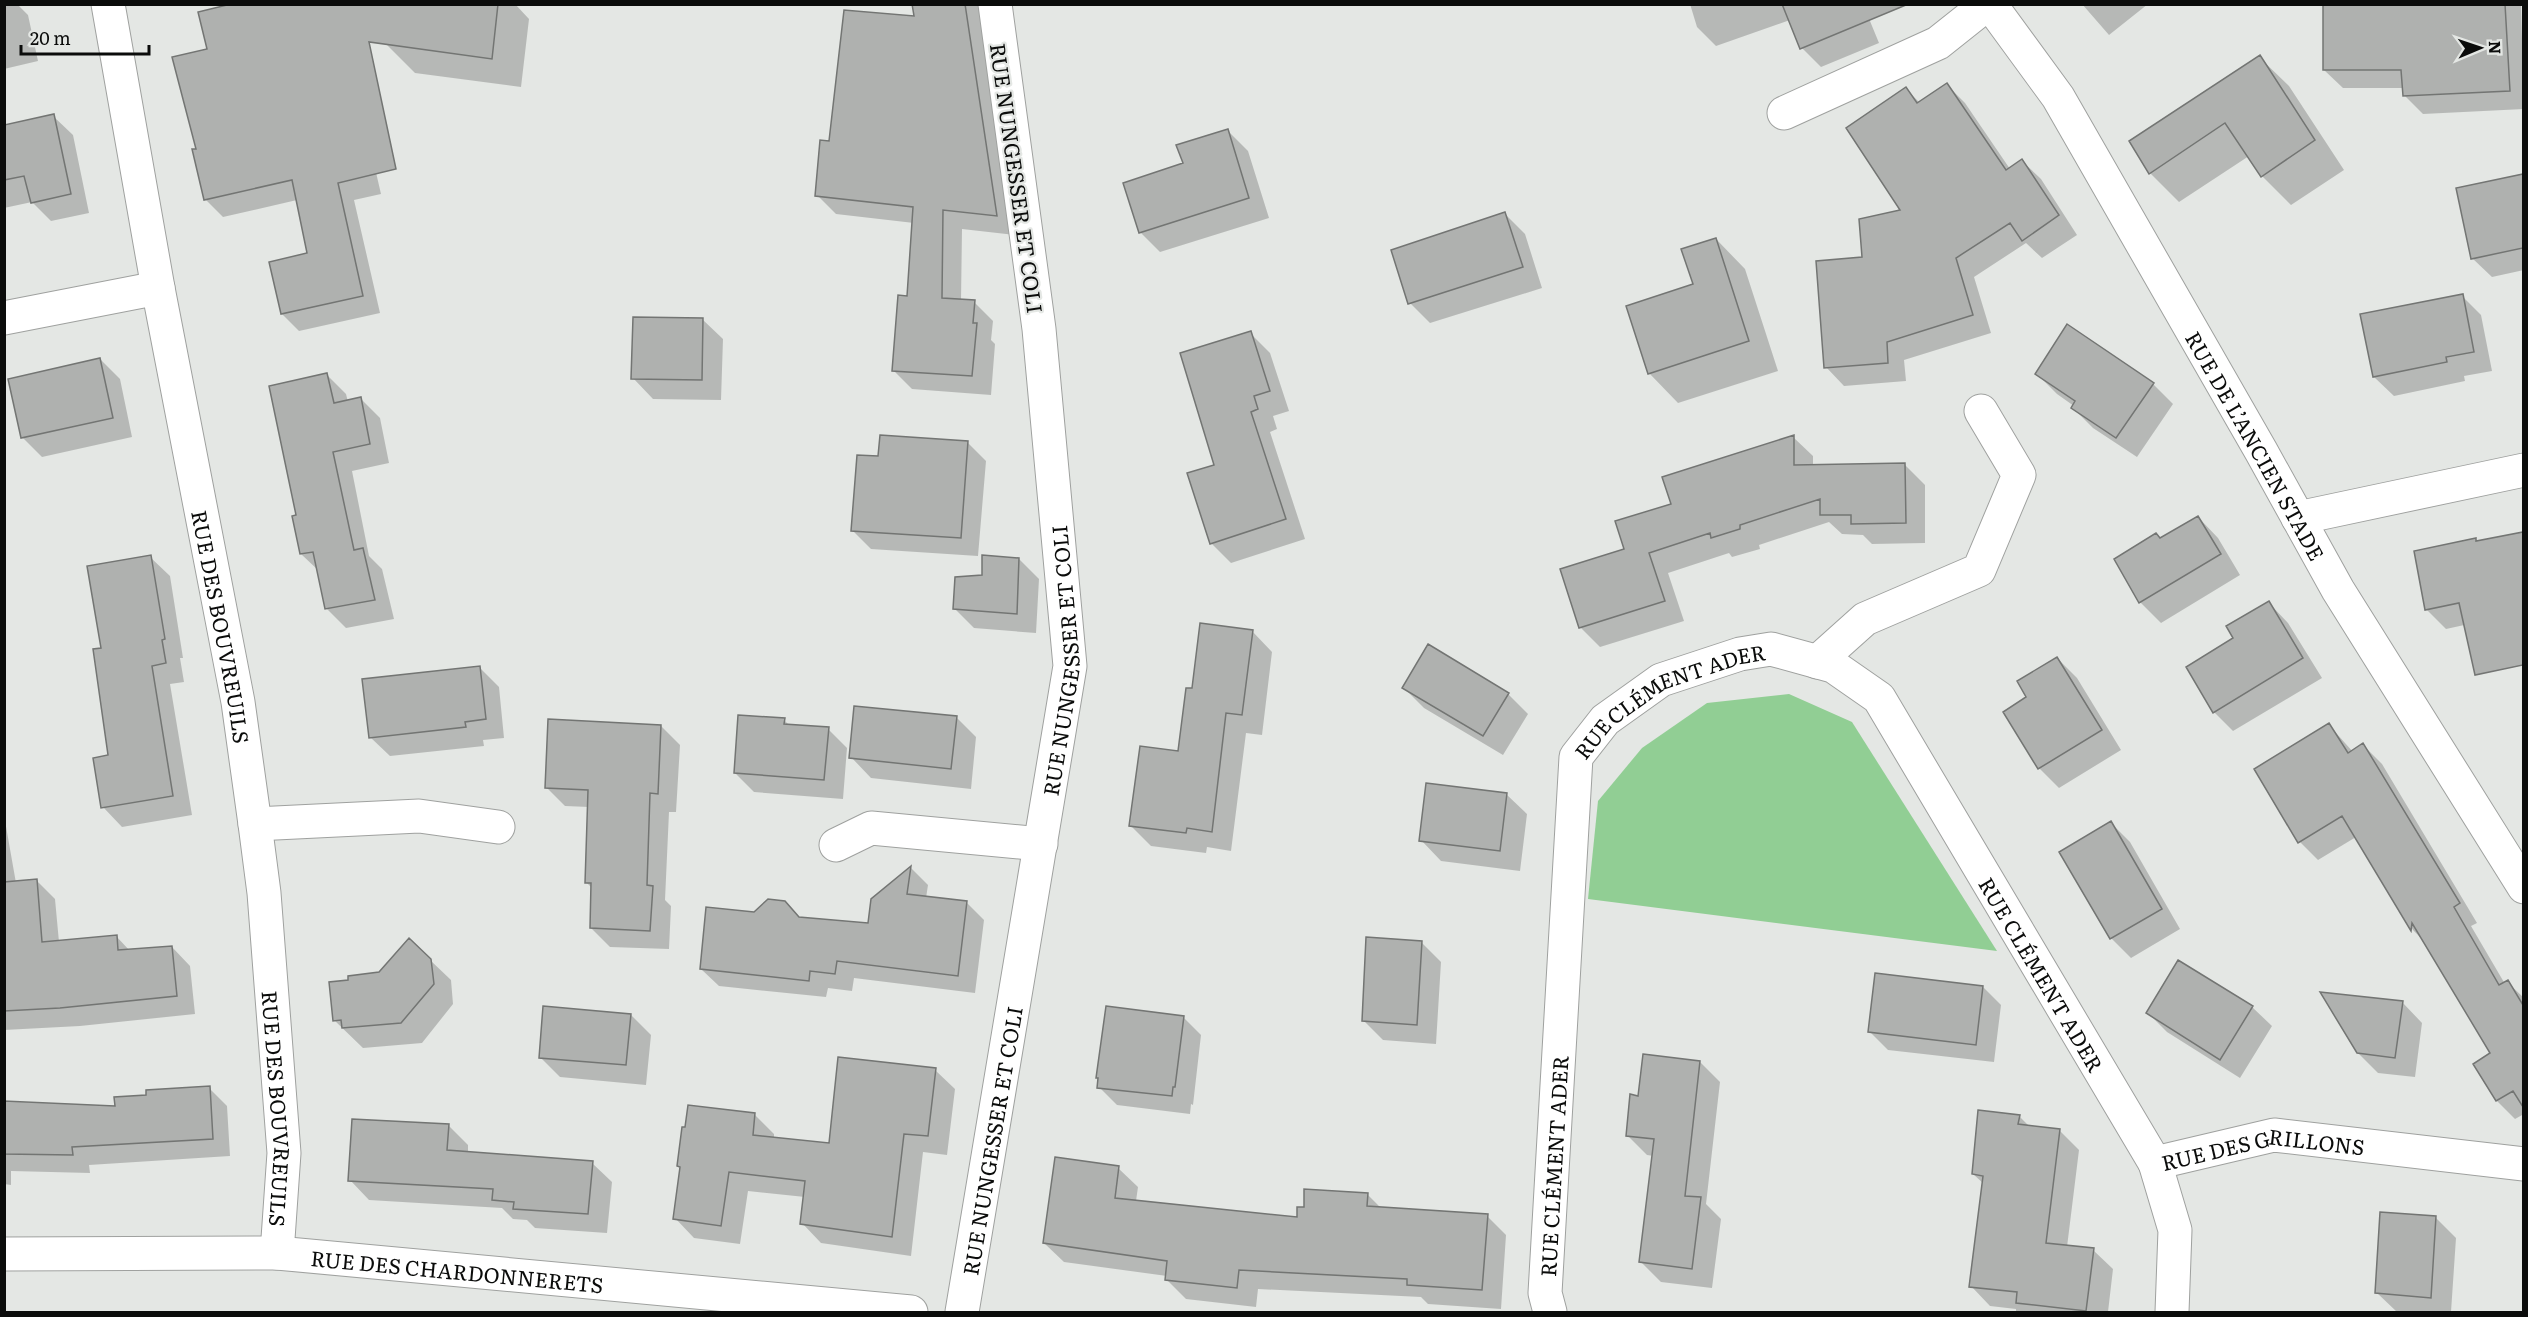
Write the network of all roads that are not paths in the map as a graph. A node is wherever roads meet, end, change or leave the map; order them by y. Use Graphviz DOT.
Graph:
graph roads {
  1 [pos="108,4"];
  2 [pos="995,4"];
  3 [pos="1988,4"];
  4 [pos="1784,113"];
  5 [pos="158,288"];
  6 [pos="4,318"];
  7 [pos="1981,411"];
  8 [pos="2523,470"];
  9 [pos="2298,518"];
  10 [pos="1817,662"];
  11 [pos="255,824"];
  12 [pos="498,827"];
  13 [pos="1041,844"];
  14 [pos="836,845"];
  15 [pos="2523,887"];
  16 [pos="2155,1163"];
  17 [pos="2523,1164"];
  18 [pos="278,1253"];
  19 [pos="4,1254"];
  20 [pos="911,1312"];
  21 [pos="962,1312"];
  22 [pos="1551,1312"];
  23 [pos="2172,1312"];
  1 -- 5 [label="street, RUE DES BOUVREUILS"];
  2 -- 13 [label="street, RUE NUNGESSER ET COLI"];
  3 -- 4 [label="street"];
  3 -- 9 [label="street, RUE DE L’ANCIEN STADE"];
  5 -- 6 [label="street"];
  5 -- 11 [label="street, RUE DES BOUVREUILS"];
  7 -- 10 [label="street"];
  8 -- 9 [label="street"];
  9 -- 15 [label="street, RUE DE L’ANCIEN STADE"];
  10 -- 16 [label="street, RUE CLÉMENT ADER"];
  10 -- 22 [label="street, RUE CLÉMENT ADER"];
  11 -- 12 [label="street"];
  11 -- 18 [label="street, RUE DES BOUVREUILS"];
  13 -- 14 [label="street"];
  13 -- 21 [label="street, RUE NUNGESSER ET COLI"];
  16 -- 17 [label="street, RUE DES GRILLONS"];
  16 -- 23 [label="street, RUE DES GRILLONS"];
  18 -- 19 [label="street, RUE DES CHARDONNERETS"];
  18 -- 20 [label="street, RUE DES CHARDONNERETS"];
}
